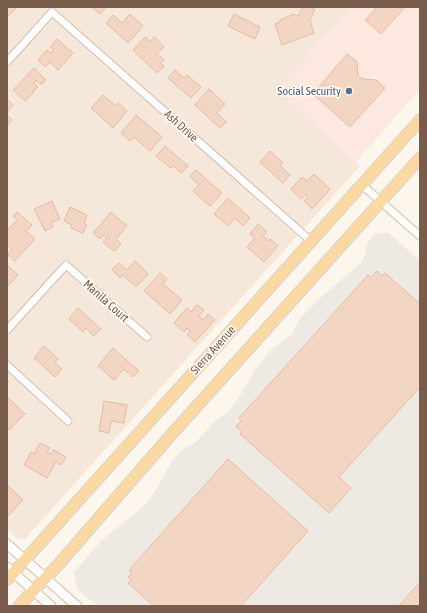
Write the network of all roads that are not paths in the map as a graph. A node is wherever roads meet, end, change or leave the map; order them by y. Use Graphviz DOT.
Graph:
graph roads {
  1 [pos="7,62"];
  2 [pos="420,120"];
  3 [pos="420,158"];
  4 [pos="362,185"];
  5 [pos="381,201"];
  6 [pos="420,236"];
  7 [pos="311,241"];
  8 [pos="7,330"];
  9 [pos="147,337"];
  10 [pos="7,365"];
  11 [pos="68,420"];
  12 [pos="7,544"];
  13 [pos="25,560"];
  14 [pos="9,573"];
  15 [pos="45,578"];
  16 [pos="34,591"];
  17 [pos="19,606"];
  18 [pos="51,606"];
  19 [pos="77,606"];
  1 -- 7 [label="street, Ash Drive"];
  2 -- 4 [label="main road, Sierra Avenue"];
  3 -- 5 [label="main road"];
  4 -- 5 [label="street"];
  4 -- 7 [label="main road, Sierra Avenue"];
  5 -- 6 [label="street"];
  5 -- 15 [label="main road"];
  7 -- 13 [label="main road, Sierra Avenue"];
  8 -- 9 [label="street, Manila Court"];
  10 -- 11 [label="street"];
  12 -- 13 [label="street"];
  13 -- 14 [label="main road, Sierra Avenue"];
  13 -- 15 [label="street"];
  14 -- 16 [label="street"];
  15 -- 16 [label="main road"];
  15 -- 19 [label="street"];
  16 -- 17 [label="main road"];
  16 -- 18 [label="street"];
}
